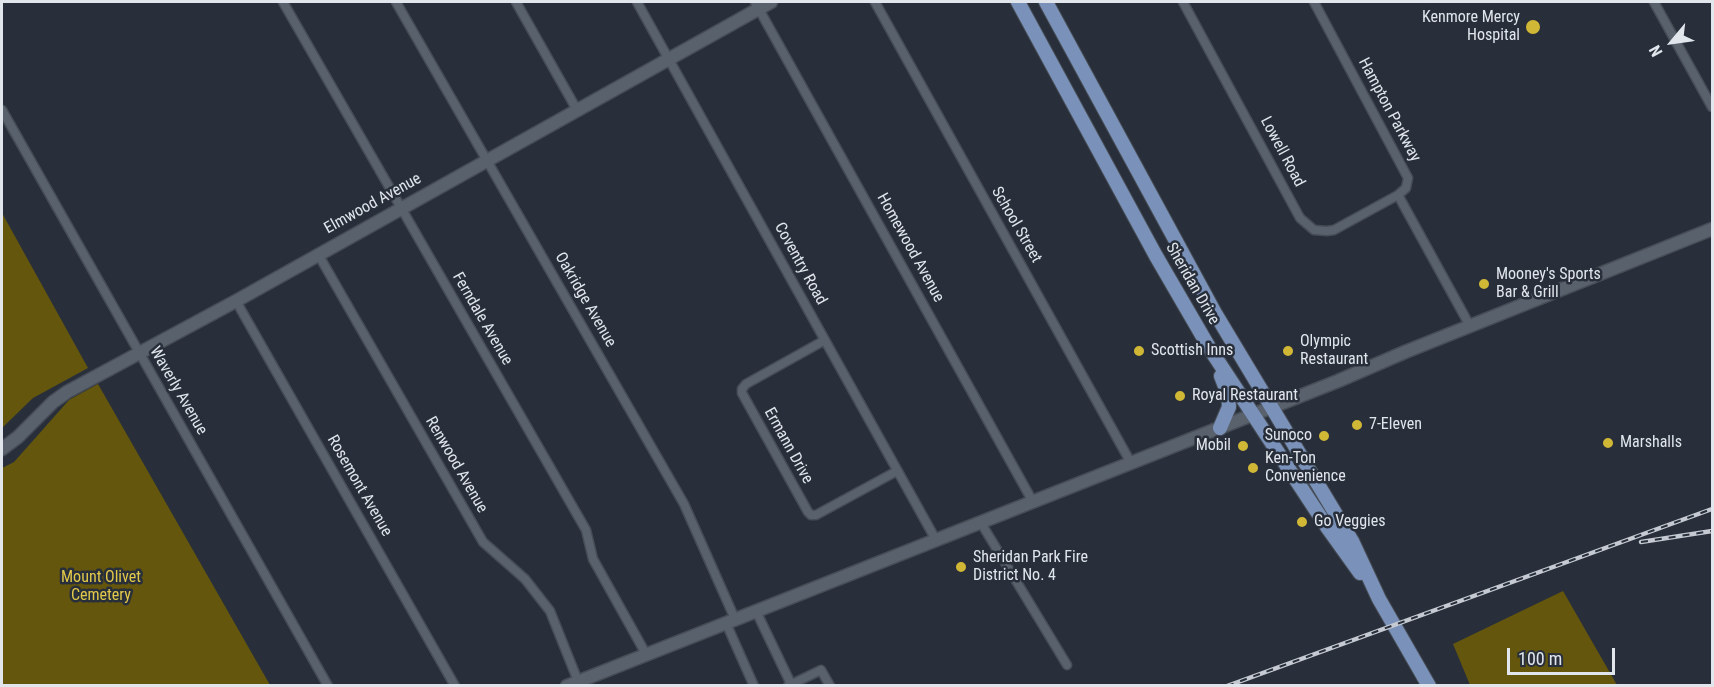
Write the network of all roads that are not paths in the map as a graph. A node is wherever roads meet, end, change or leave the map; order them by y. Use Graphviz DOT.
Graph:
graph roads {
  1 [pos="283,2"];
  2 [pos="396,2"];
  3 [pos="516,2"];
  4 [pos="637,2"];
  5 [pos="771,2"];
  6 [pos="874,2"];
  7 [pos="1018,2"];
  8 [pos="1046,2"];
  9 [pos="1183,2"];
  10 [pos="1314,2"];
  11 [pos="1654,2"];
  12 [pos="757,5"];
  13 [pos="669,58"];
  14 [pos="1088,79"];
  15 [pos="1067,91"];
  16 [pos="1713,107"];
  17 [pos="2,110"];
  18 [pos="577,110"];
  19 [pos="488,160"];
  20 [pos="1398,195"];
  21 [pos="401,208"];
  22 [pos="1713,229"];
  23 [pos="1178,245"];
  24 [pos="318,254"];
  25 [pos="1156,256"];
  26 [pos="236,301"];
  27 [pos="1470,326"];
  28 [pos="825,340"];
  29 [pos="1210,350"];
  30 [pos="139,354"];
  31 [pos="1271,407"];
  32 [pos="1253,414"];
  33 [pos="1220,428"];
  34 [pos="2,449"];
  35 [pos="1131,463"];
  36 [pos="897,471"];
  37 [pos="1033,502"];
  38 [pos="981,523"];
  39 [pos="936,540"];
  40 [pos="1379,599"];
  41 [pos="756,611"];
  42 [pos="730,621"];
  43 [pos="646,654"];
  44 [pos="1066,665"];
  45 [pos="572,683"];
  46 [pos="790,685"];
  47 [pos="328,686"];
  48 [pos="455,686"];
  49 [pos="754,686"];
  50 [pos="830,686"];
  51 [pos="1429,686"];
  1 -- 21 [label="street, Ferndale Avenue"];
  2 -- 19 [label="street, Oakridge Avenue"];
  3 -- 18 [label="street"];
  4 -- 13 [label="street, Coventry Road"];
  5 -- 12 [label="main road, Elmwood Avenue"];
  6 -- 35 [label="street, School Street"];
  7 -- 15 [label="main road, Sheridan Drive"];
  8 -- 14 [label="main road, Sheridan Drive"];
  9 -- 20 [label="street, Lowell Road"];
  10 -- 20 [label="street, Hampton Parkway"];
  11 -- 16 [label="street"];
  12 -- 13 [label="main road, Elmwood Avenue"];
  12 -- 37 [label="street, Homewood Avenue"];
  13 -- 18 [label="main road, Elmwood Avenue"];
  13 -- 28 [label="street, Coventry Road"];
  14 -- 15 [label="main road"];
  14 -- 23 [label="main road, Sheridan Drive"];
  15 -- 25 [label="main road, Sheridan Drive"];
  17 -- 30 [label="street, Waverly Avenue"];
  18 -- 19 [label="main road, Elmwood Avenue"];
  19 -- 21 [label="main road, Elmwood Avenue"];
  19 -- 42 [label="street, Oakridge Avenue"];
  20 -- 27 [label="street"];
  21 -- 24 [label="main road, Elmwood Avenue"];
  21 -- 43 [label="street, Ferndale Avenue"];
  22 -- 27 [label="main road"];
  23 -- 25 [label="main road"];
  23 -- 31 [label="main road, Sheridan Drive"];
  24 -- 26 [label="main road, Elmwood Avenue"];
  24 -- 45 [label="street, Renwood Avenue"];
  25 -- 29 [label="main road, Sheridan Drive"];
  26 -- 30 [label="main road, Elmwood Avenue"];
  26 -- 48 [label="street, Rosemont Avenue"];
  27 -- 31 [label="main road"];
  28 -- 36 [label="street, Coventry Road"];
  28 -- 36 [label="street, Ermann Drive"];
  29 -- 32 [label="main road, Sheridan Drive"];
  29 -- 33 [label="main road"];
  30 -- 34 [label="main road, Elmwood Avenue"];
  30 -- 47 [label="street, Waverly Avenue"];
  31 -- 32 [label="main road"];
  31 -- 40 [label="main road, Sheridan Drive"];
  32 -- 33 [label="main road"];
  32 -- 40 [label="main road, Sheridan Drive"];
  33 -- 35 [label="main road"];
  35 -- 37 [label="main road"];
  36 -- 39 [label="street, Coventry Road"];
  37 -- 38 [label="main road"];
  38 -- 39 [label="main road"];
  38 -- 44 [label="street"];
  39 -- 41 [label="main road"];
  40 -- 51 [label="main road, Sheridan Drive"];
  41 -- 42 [label="main road"];
  41 -- 46 [label="street"];
  42 -- 43 [label="main road"];
  42 -- 49 [label="street, Oakridge Avenue"];
  43 -- 45 [label="main road"];
  46 -- 50 [label="street"];
}
